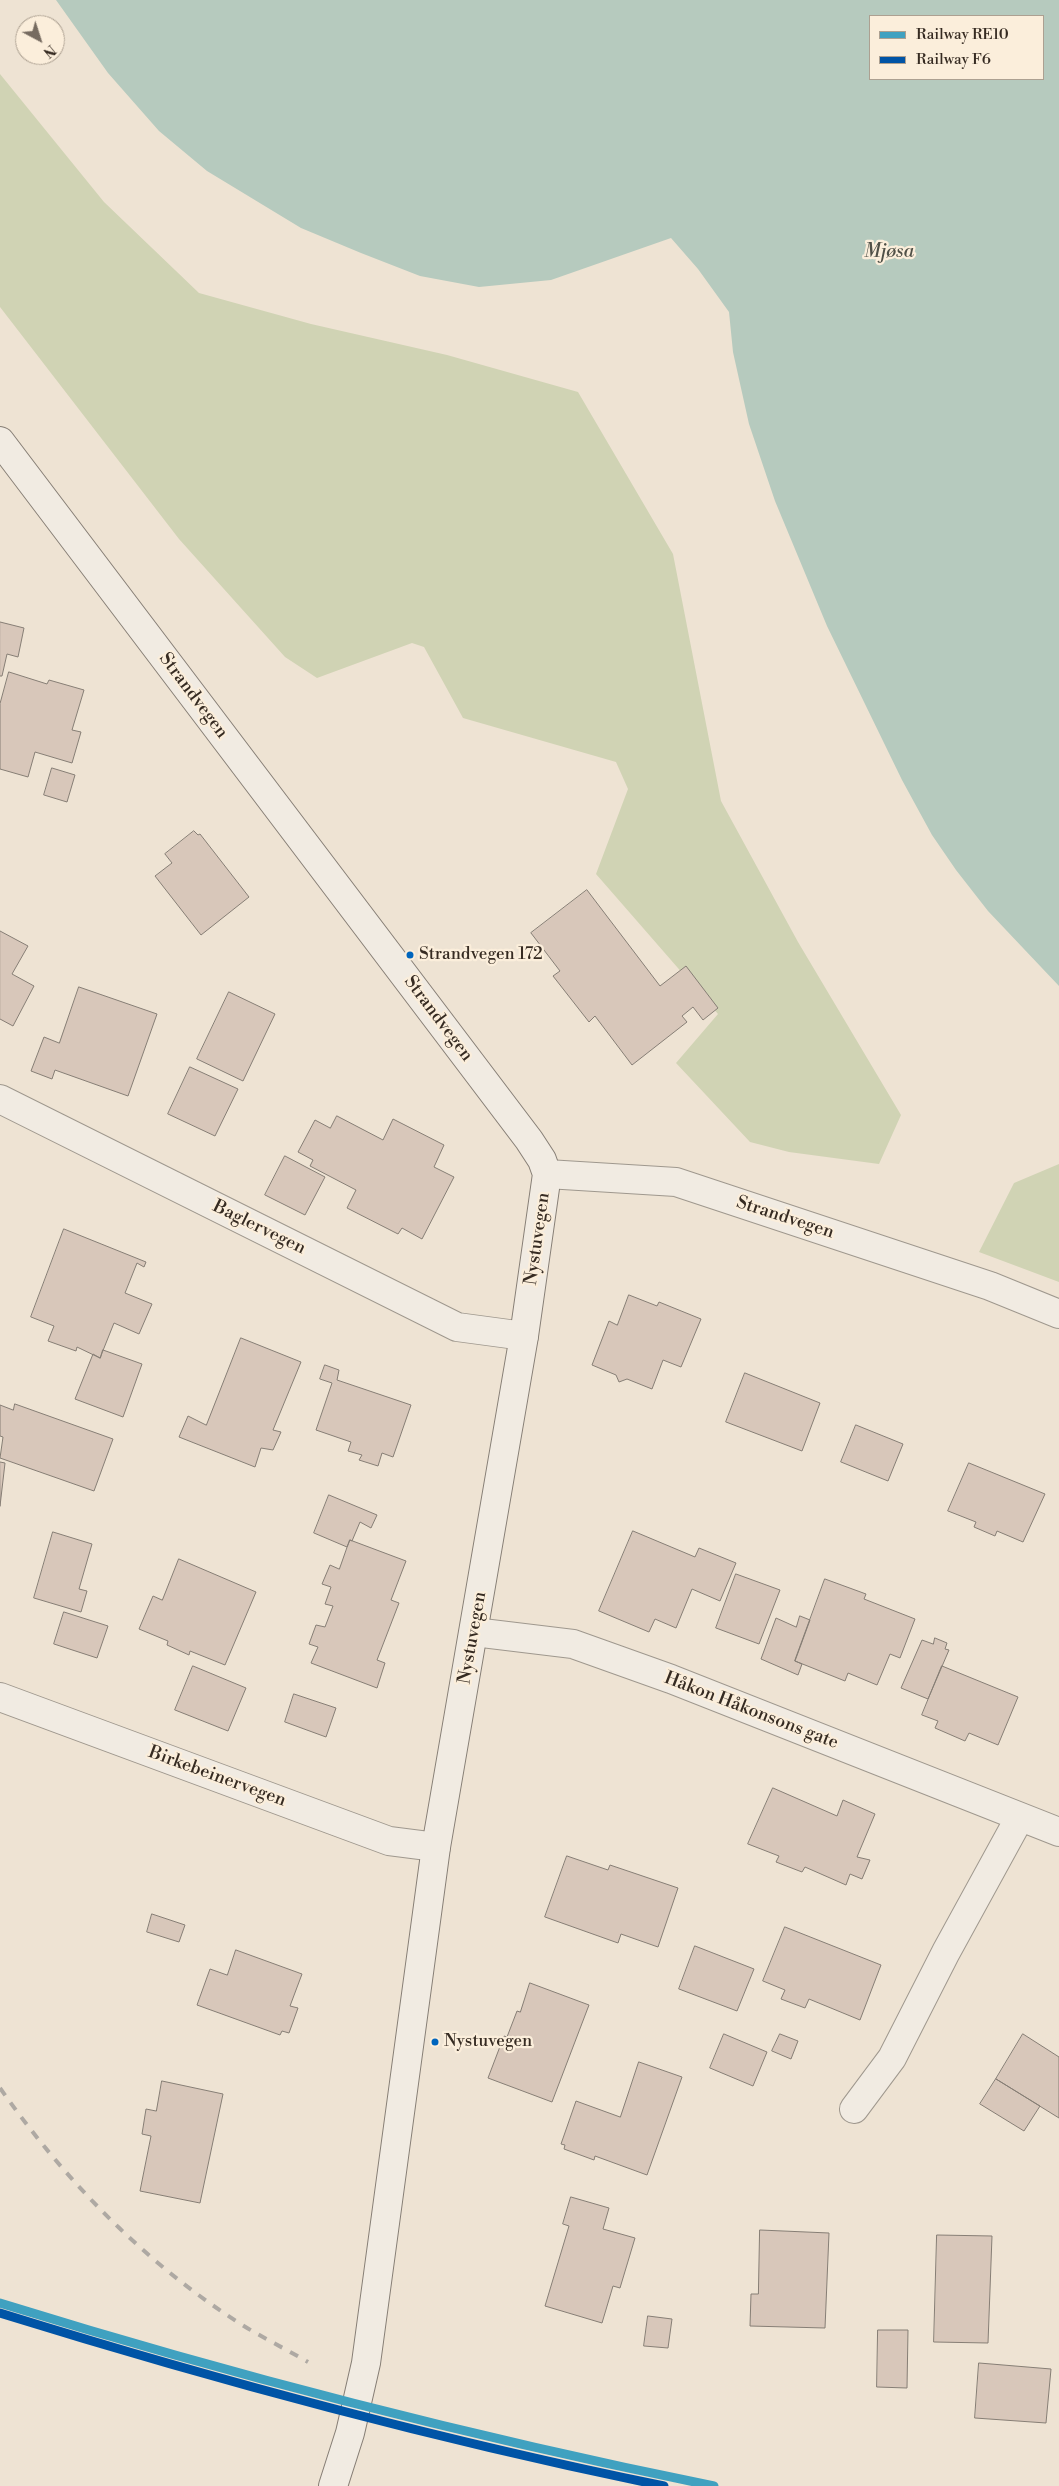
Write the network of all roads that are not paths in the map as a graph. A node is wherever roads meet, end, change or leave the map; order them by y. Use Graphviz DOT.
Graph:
graph roads {
  1 [pos="0,441"];
  2 [pos="0,1099"];
  3 [pos="547,1174"];
  4 [pos="1059,1314"];
  5 [pos="524,1336"];
  6 [pos="474,1632"];
  7 [pos="0,1698"];
  8 [pos="1020,1817"];
  9 [pos="1059,1832"];
  10 [pos="436,1846"];
  11 [pos="854,2109"];
  12 [pos="334,2486"];
  1 -- 3 [label="street, Strandvegen"];
  2 -- 5 [label="street, Baglervegen"];
  3 -- 4 [label="street, Strandvegen"];
  3 -- 5 [label="street, Nystuvegen"];
  5 -- 6 [label="street, Nystuvegen"];
  6 -- 8 [label="street, Håkon Håkonsons gate"];
  6 -- 10 [label="street, Nystuvegen"];
  7 -- 10 [label="street, Birkebeinervegen"];
  8 -- 9 [label="street, Håkon Håkonsons gate"];
  8 -- 11 [label="street"];
  10 -- 12 [label="street, Nystuvegen"];
}
